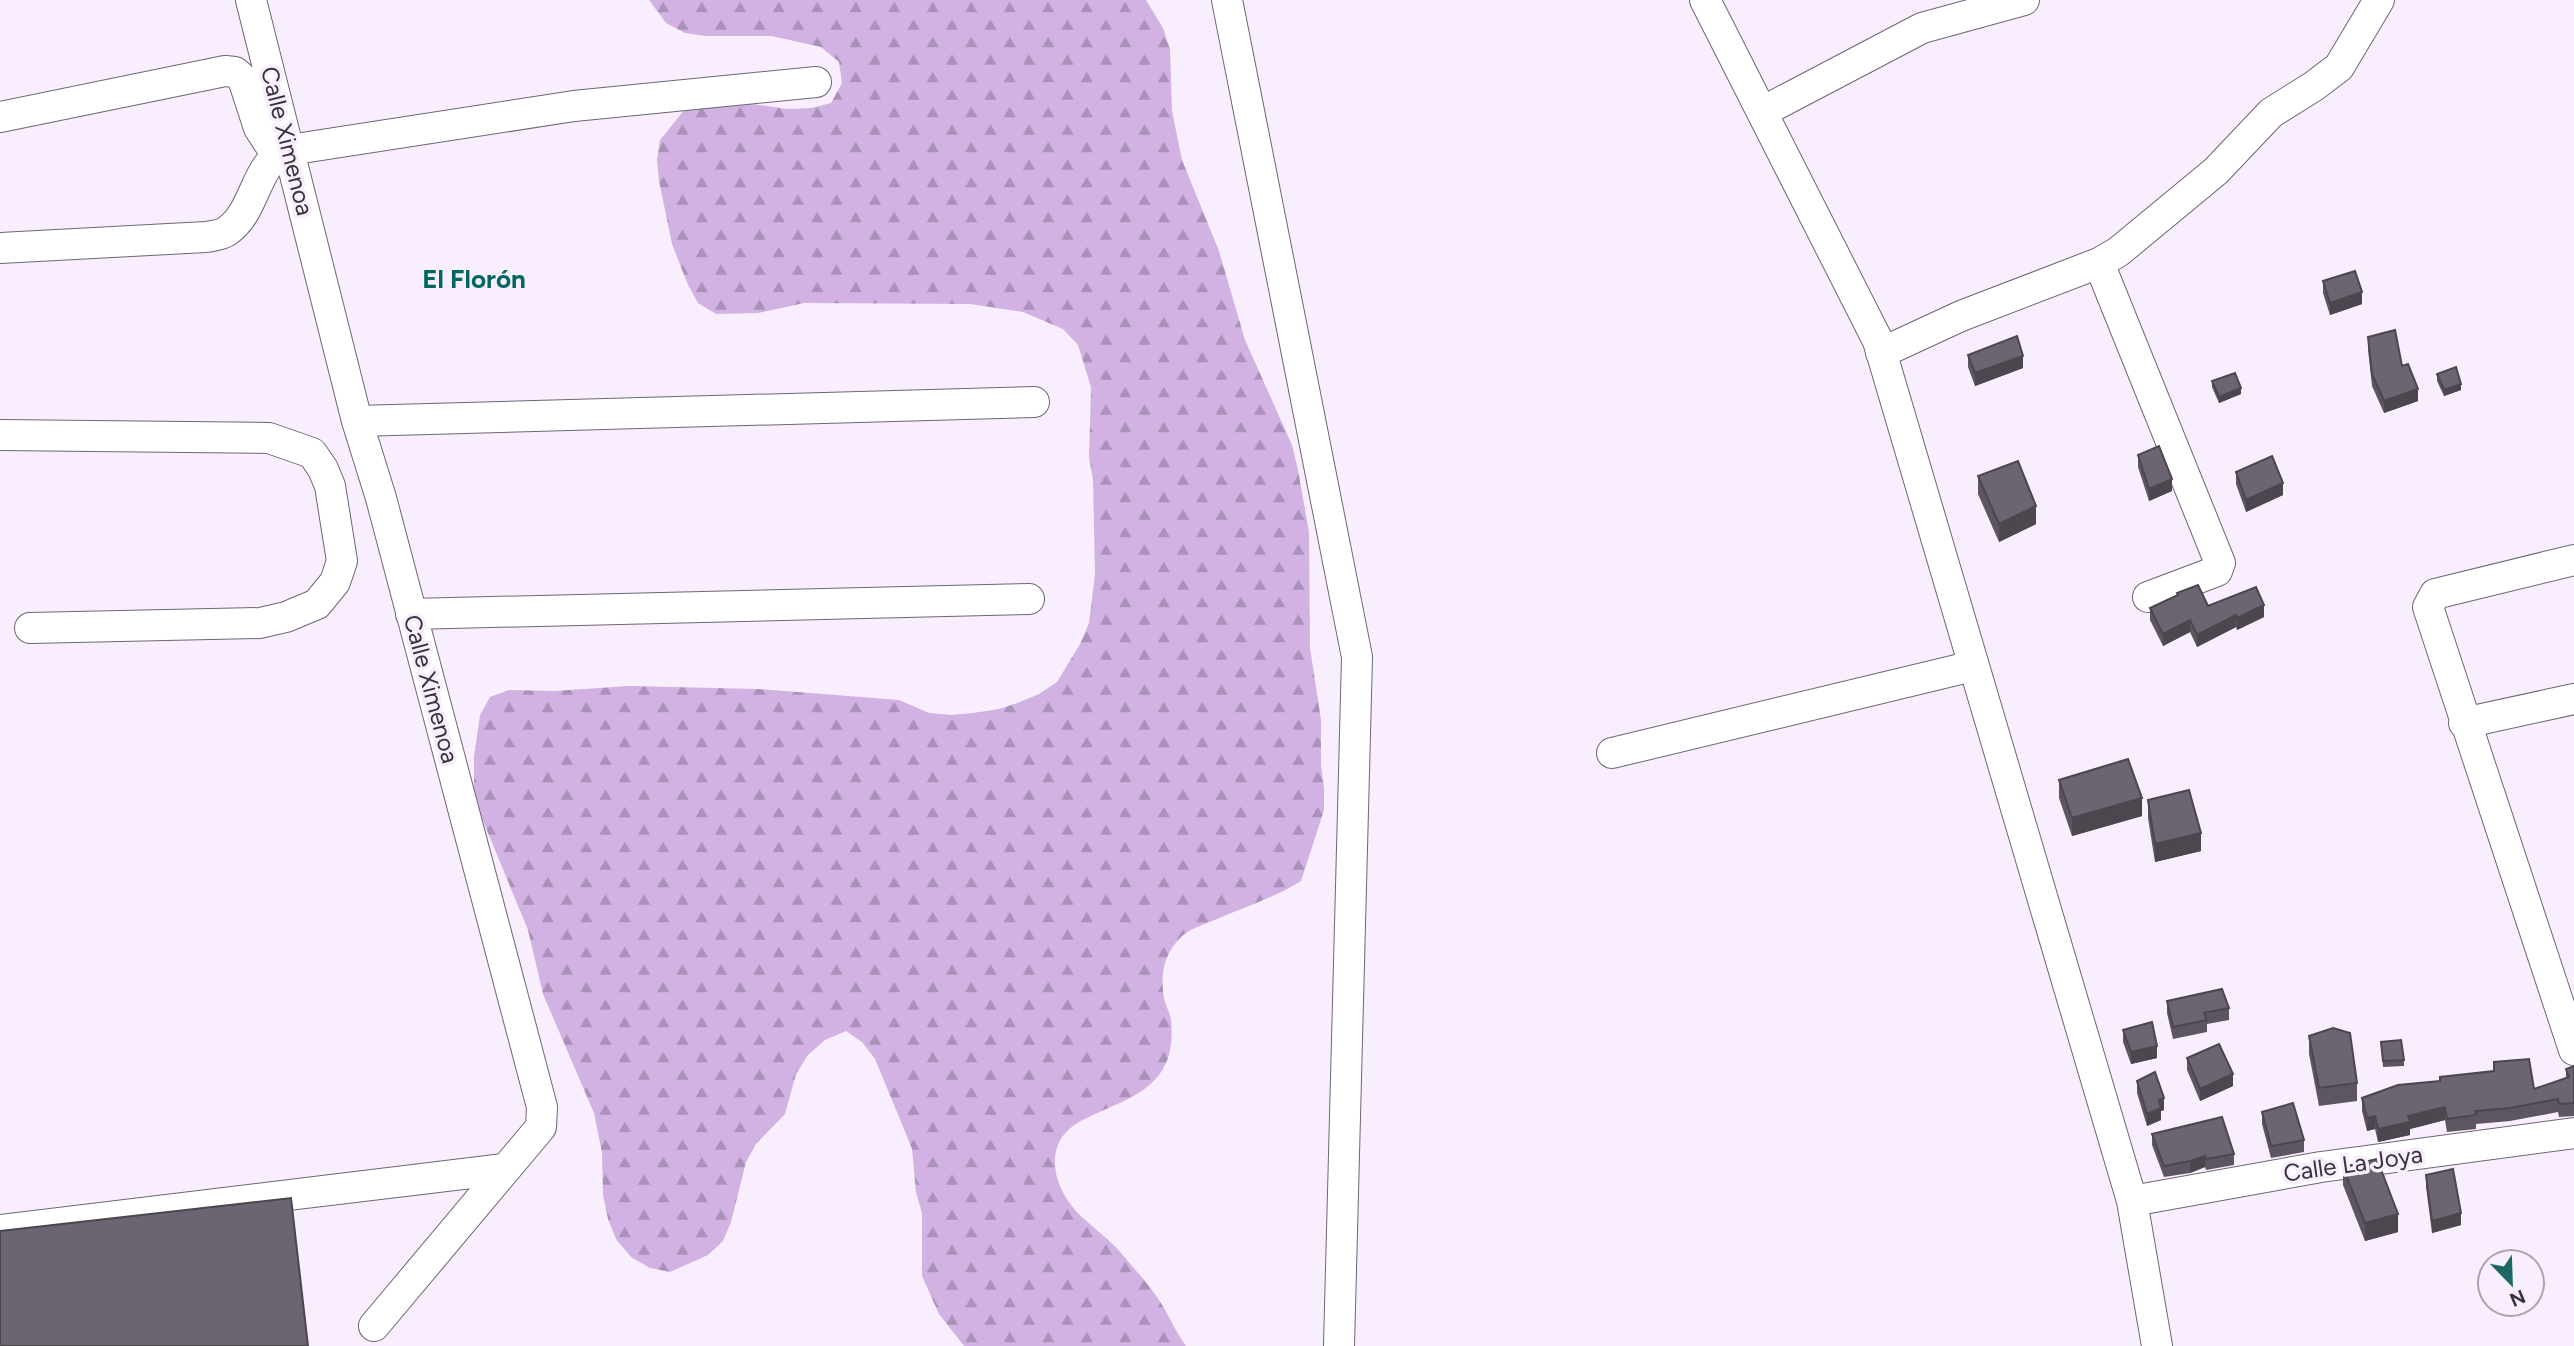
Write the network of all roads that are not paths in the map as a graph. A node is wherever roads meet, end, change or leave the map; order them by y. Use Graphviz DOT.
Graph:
graph roads {
  1 [pos="251,0"];
  2 [pos="1227,0"];
  3 [pos="1705,0"];
  4 [pos="2024,0"];
  5 [pos="2379,0"];
  6 [pos="816,82"];
  7 [pos="1762,112"];
  8 [pos="0,117"];
  9 [pos="283,152"];
  10 [pos="0,248"];
  11 [pos="2099,263"];
  12 [pos="1881,352"];
  13 [pos="1034,402"];
  14 [pos="357,421"];
  15 [pos="0,435"];
  16 [pos="330,486"];
  17 [pos="381,498"];
  18 [pos="2574,561"];
  19 [pos="2148,597"];
  20 [pos="1028,599"];
  21 [pos="411,614"];
  22 [pos="30,628"];
  23 [pos="1973,666"];
  24 [pos="2574,699"];
  25 [pos="2464,723"];
  26 [pos="1612,753"];
  27 [pos="2574,1050"];
  28 [pos="2574,1133"];
  29 [pos="504,1169"];
  30 [pos="2132,1201"];
  31 [pos="0,1230"];
  32 [pos="374,1326"];
  33 [pos="1339,1346"];
  34 [pos="2157,1346"];
  1 -- 9 [label="street, Calle Ximenoa"];
  2 -- 33 [label="street"];
  3 -- 7 [label="street"];
  4 -- 7 [label="street"];
  5 -- 11 [label="street"];
  6 -- 9 [label="street"];
  7 -- 12 [label="street"];
  8 -- 9 [label="street"];
  9 -- 10 [label="street"];
  9 -- 14 [label="street, Calle Ximenoa"];
  11 -- 12 [label="street"];
  11 -- 19 [label="street"];
  12 -- 23 [label="street"];
  13 -- 14 [label="street"];
  14 -- 17 [label="street, Calle Ximenoa"];
  15 -- 16 [label="street"];
  16 -- 17 [label="street"];
  16 -- 22 [label="street"];
  17 -- 21 [label="street, Calle Ximenoa"];
  18 -- 25 [label="street"];
  20 -- 21 [label="street"];
  21 -- 29 [label="street, Calle Ximenoa"];
  23 -- 26 [label="street"];
  23 -- 30 [label="street"];
  24 -- 25 [label="street"];
  25 -- 27 [label="street"];
  28 -- 30 [label="street, Calle La Joya"];
  29 -- 31 [label="street"];
  29 -- 32 [label="street, Calle Ximenoa"];
  30 -- 34 [label="street"];
}
